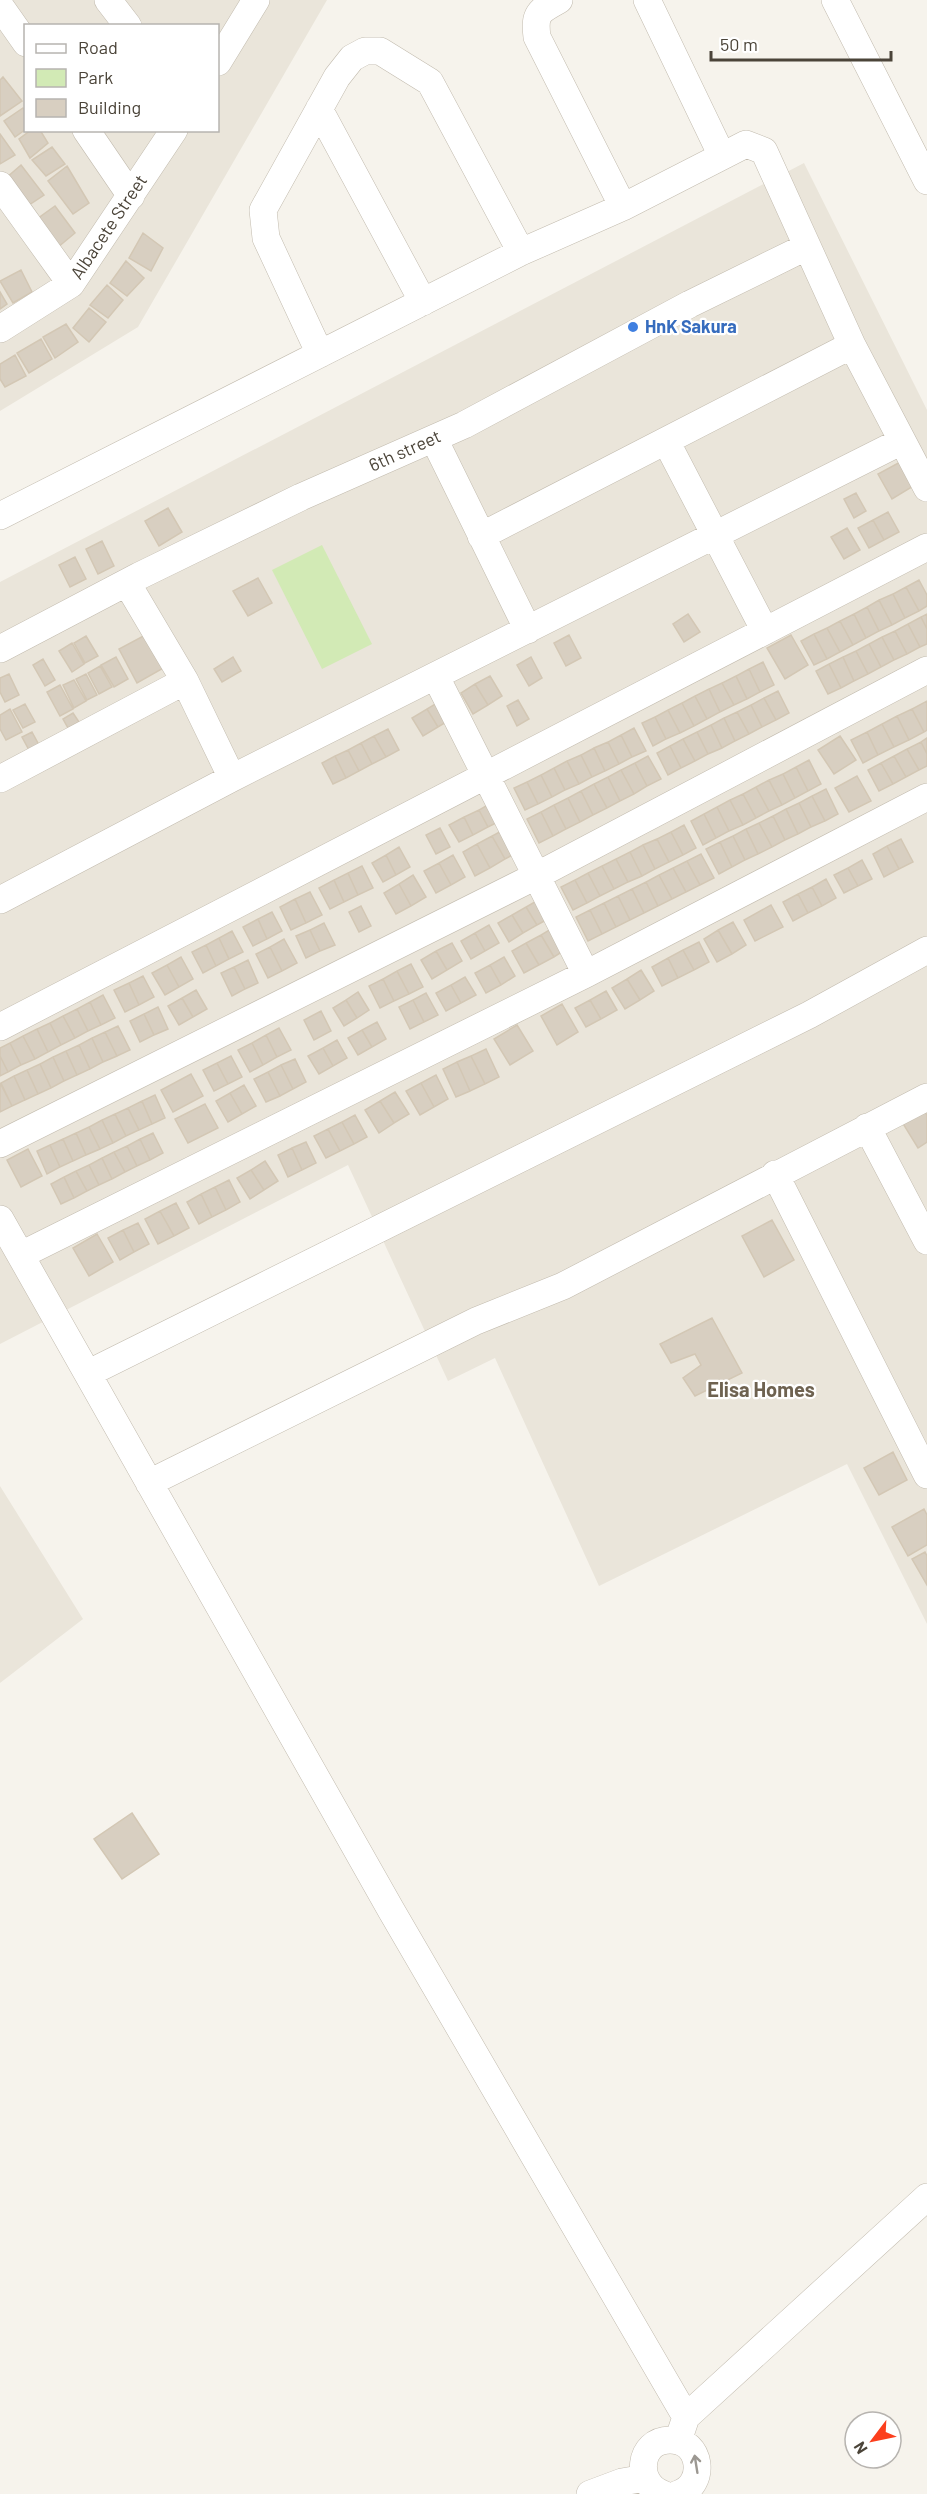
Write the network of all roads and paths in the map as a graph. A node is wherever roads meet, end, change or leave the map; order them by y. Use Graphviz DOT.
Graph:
graph roads {
  1 [pos="108,0"];
  2 [pos="256,0"];
  3 [pos="559,0"];
  4 [pos="647,0"];
  5 [pos="835,0"];
  6 [pos="0,6"];
  7 [pos="126,24"];
  8 [pos="24,40"];
  9 [pos="219,60"];
  10 [pos="320,109"];
  11 [pos="87,132"];
  12 [pos="173,132"];
  13 [pos="722,156"];
  14 [pos="927,181"];
  15 [pos="0,185"];
  16 [pos="131,196"];
  17 [pos="623,207"];
  18 [pos="806,247"];
  19 [pos="521,252"];
  20 [pos="71,284"];
  21 [pos="423,302"];
  22 [pos="0,329"];
  23 [pos="852,345"];
  24 [pos="320,354"];
  25 [pos="434,439"];
  26 [pos="666,441"];
  27 [pos="902,441"];
  28 [pos="927,488"];
  29 [pos="0,516"];
  30 [pos="481,536"];
  31 [pos="714,536"];
  32 [pos="927,547"];
  33 [pos="127,583"];
  34 [pos="528,630"];
  35 [pos="765,631"];
  36 [pos="0,649"];
  37 [pos="927,670"];
  38 [pos="436,676"];
  39 [pos="184,681"];
  40 [pos="486,776"];
  41 [pos="232,778"];
  42 [pos="0,779"];
  43 [pos="927,798"];
  44 [pos="536,876"];
  45 [pos="0,900"];
  46 [pos="927,950"];
  47 [pos="586,974"];
  48 [pos="0,1027"];
  49 [pos="927,1096"];
  50 [pos="867,1127"];
  51 [pos="0,1144"];
  52 [pos="775,1174"];
  53 [pos="0,1219"];
  54 [pos="927,1241"];
  55 [pos="21,1255"];
  56 [pos="88,1372"];
  57 [pos="927,1474"];
  58 [pos="149,1483"];
  59 [pos="927,2197"];
  60 [pos="682,2429"];
  61 [pos="654,2486"];
  62 [pos="591,2494"];
  63 [pos="678,2494"];
  1 -- 7 [label="street"];
  2 -- 9 [label="street"];
  3 -- 17 [label="street"];
  4 -- 13 [label="street"];
  5 -- 14 [label="street"];
  6 -- 8 [label="street"];
  10 -- 19 [label="street"];
  10 -- 21 [label="street"];
  10 -- 24 [label="street"];
  11 -- 16 [label="street"];
  12 -- 16 [label="street, Albacete Street"];
  13 -- 17 [label="street"];
  13 -- 18 [label="street"];
  15 -- 20 [label="street"];
  16 -- 20 [label="street, Albacete Street"];
  17 -- 19 [label="street"];
  18 -- 23 [label="street"];
  18 -- 25 [label="street, 6th street"];
  19 -- 21 [label="street"];
  20 -- 22 [label="street, Albacete Street"];
  21 -- 24 [label="street"];
  23 -- 26 [label="street"];
  23 -- 27 [label="street"];
  24 -- 29 [label="street"];
  25 -- 30 [label="street"];
  25 -- 33 [label="street, 6th street"];
  26 -- 30 [label="street"];
  26 -- 31 [label="street"];
  27 -- 28 [label="street"];
  27 -- 31 [label="street"];
  30 -- 34 [label="street"];
  31 -- 34 [label="street"];
  31 -- 35 [label="street"];
  32 -- 35 [label="street"];
  33 -- 36 [label="street, 6th street"];
  33 -- 39 [label="street"];
  34 -- 38 [label="street"];
  35 -- 40 [label="street"];
  37 -- 44 [label="street"];
  38 -- 40 [label="street"];
  38 -- 41 [label="street"];
  39 -- 41 [label="street"];
  39 -- 42 [label="street"];
  40 -- 44 [label="street"];
  40 -- 48 [label="street"];
  41 -- 45 [label="street"];
  43 -- 47 [label="street"];
  44 -- 47 [label="street"];
  44 -- 51 [label="street"];
  46 -- 56 [label="street"];
  47 -- 55 [label="street"];
  49 -- 50 [label="street"];
  50 -- 52 [label="street"];
  50 -- 54 [label="street"];
  52 -- 57 [label="street"];
  52 -- 58 [label="street"];
  53 -- 55 [label="street"];
  55 -- 56 [label="street"];
  56 -- 58 [label="street"];
  58 -- 60 [label="street"];
  59 -- 60 [label="street"];
  60 -- 61 [label="street"];
  63 -- 60 [label="street, one-way"];
  61 -- 62 [label="street"];
}
